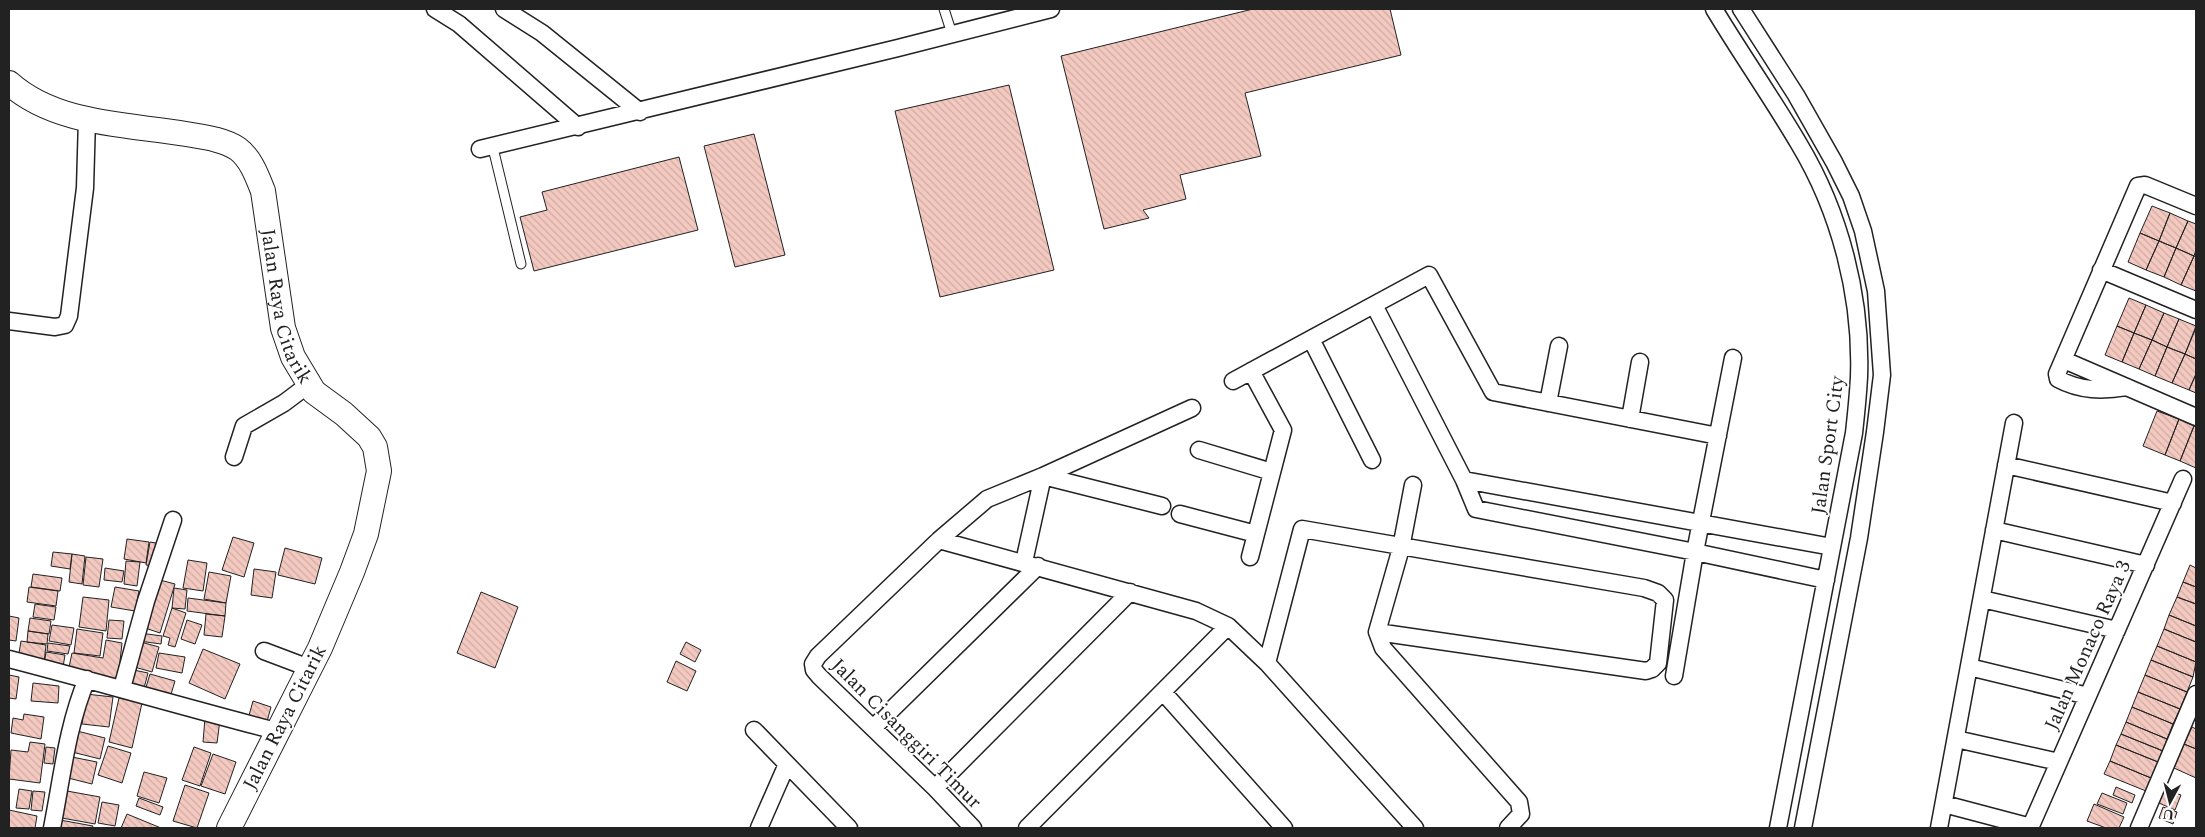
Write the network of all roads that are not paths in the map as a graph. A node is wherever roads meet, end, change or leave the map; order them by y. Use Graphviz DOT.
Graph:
graph roads {
  1 [pos="435,9"];
  2 [pos="504,9"];
  3 [pos="944,9"];
  4 [pos="1051,9"];
  5 [pos="1714,9"];
  6 [pos="1741,9"];
  7 [pos="952,34"];
  8 [pos="9,83"];
  9 [pos="640,112"];
  10 [pos="87,119"];
  11 [pos="578,127"];
  12 [pos="486,148"];
  13 [pos="2196,206"];
  14 [pos="521,264"];
  15 [pos="2101,270"];
  16 [pos="1374,305"];
  17 [pos="2196,310"];
  18 [pos="9,321"];
  19 [pos="1311,339"];
  20 [pos="1559,346"];
  21 [pos="1733,358"];
  22 [pos="1640,362"];
  23 [pos="1251,371"];
  24 [pos="1882,374"];
  25 [pos="1859,376"];
  26 [pos="1233,381"];
  27 [pos="308,385"];
  28 [pos="1548,403"];
  29 [pos="1192,408"];
  30 [pos="2196,417"];
  31 [pos="1630,419"];
  32 [pos="2014,424"];
  33 [pos="1718,436"];
  34 [pos="1200,450"];
  35 [pos="234,456"];
  36 [pos="1372,460"];
  37 [pos="2006,465"];
  38 [pos="1272,472"];
  39 [pos="1043,476"];
  40 [pos="2183,479"];
  41 [pos="1464,480"];
  42 [pos="1413,485"];
  43 [pos="2173,503"];
  44 [pos="1162,506"];
  45 [pos="1180,514"];
  46 [pos="173,520"];
  47 [pos="1701,522"];
  48 [pos="1994,530"];
  49 [pos="1256,534"];
  50 [pos="940,540"];
  51 [pos="1832,547"];
  52 [pos="1401,548"];
  53 [pos="1695,552"];
  54 [pos="1250,557"];
  55 [pos="1031,564"];
  56 [pos="2146,565"];
  57 [pos="1826,580"];
  58 [pos="1130,592"];
  59 [pos="1982,599"];
  60 [pos="1228,626"];
  61 [pos="2117,630"];
  62 [pos="1377,632"];
  63 [pos="264,651"];
  64 [pos="9,659"];
  65 [pos="1267,663"];
  66 [pos="1969,667"];
  67 [pos="309,668"];
  68 [pos="1674,676"];
  69 [pos="87,679"];
  70 [pos="122,688"];
  71 [pos="1163,692"];
  72 [pos="2196,694"];
  73 [pos="2088,696"];
  74 [pos="873,728"];
  75 [pos="754,730"];
  76 [pos="276,731"];
  77 [pos="1956,739"];
  78 [pos="2059,762"];
  79 [pos="787,764"];
  80 [pos="935,788"];
  81 [pos="1944,804"];
  82 [pos="52,828"];
  83 [pos="228,828"];
  84 [pos="759,828"];
  85 [pos="849,828"];
  86 [pos="973,828"];
  87 [pos="1027,828"];
  88 [pos="1284,828"];
  89 [pos="1415,828"];
  90 [pos="1508,828"];
  91 [pos="1778,828"];
  92 [pos="1802,828"];
  93 [pos="1939,828"];
  94 [pos="2031,828"];
  95 [pos="2139,828"];
  1 -- 11 [label="street"];
  2 -- 9 [label="street"];
  3 -- 7 [label="lane"];
  4 -- 7 [label="street"];
  5 -- 25 [label="street, Jalan Sport City"];
  6 -- 24 [label="street"];
  7 -- 9 [label="street"];
  8 -- 10 [label="street, Jalan Raya Citarik"];
  9 -- 11 [label="street"];
  10 -- 18 [label="street"];
  10 -- 27 [label="street, Jalan Raya Citarik"];
  11 -- 12 [label="street"];
  12 -- 14 [label="lane"];
  13 -- 15 [label="street"];
  15 -- 17 [label="street"];
  15 -- 30 [label="street"];
  16 -- 19 [label="street"];
  16 -- 28 [label="street"];
  16 -- 41 [label="street"];
  19 -- 23 [label="street"];
  19 -- 36 [label="street"];
  20 -- 28 [label="street"];
  21 -- 33 [label="street"];
  22 -- 31 [label="street"];
  23 -- 26 [label="street"];
  23 -- 38 [label="street"];
  24 -- 25 [label="street"];
  24 -- 92 [label="street"];
  25 -- 51 [label="street, Jalan Sport City"];
  27 -- 35 [label="street"];
  27 -- 67 [label="street, Jalan Raya Citarik"];
  28 -- 31 [label="street"];
  29 -- 39 [label="street"];
  31 -- 33 [label="street"];
  32 -- 37 [label="street"];
  33 -- 47 [label="street"];
  34 -- 38 [label="street"];
  37 -- 43 [label="street"];
  37 -- 48 [label="street"];
  38 -- 49 [label="street"];
  39 -- 44 [label="street"];
  39 -- 50 [label="street"];
  39 -- 55 [label="street"];
  40 -- 43 [label="street, Jalan Monaco Raya 3"];
  41 -- 47 [label="street"];
  41 -- 53 [label="street"];
  42 -- 52 [label="street"];
  43 -- 56 [label="street, Jalan Monaco Raya 3"];
  45 -- 49 [label="street"];
  46 -- 70 [label="street"];
  47 -- 51 [label="street"];
  47 -- 53 [label="street"];
  48 -- 56 [label="street"];
  48 -- 59 [label="street"];
  49 -- 54 [label="street"];
  50 -- 55 [label="street"];
  50 -- 74 [label="street, Jalan Cisanggiri Timur"];
  51 -- 57 [label="street, Jalan Sport City"];
  52 -- 62 [label="street"];
  52 -- 62 [label="street"];
  52 -- 65 [label="street"];
  53 -- 57 [label="street"];
  53 -- 68 [label="street"];
  55 -- 58 [label="street"];
  55 -- 74 [label="street"];
  56 -- 61 [label="street, Jalan Monaco Raya 3"];
  57 -- 91 [label="street, Jalan Sport City"];
  58 -- 60 [label="street"];
  58 -- 80 [label="street"];
  59 -- 61 [label="street"];
  59 -- 66 [label="street"];
  60 -- 65 [label="street"];
  60 -- 71 [label="street"];
  61 -- 73 [label="street, Jalan Monaco Raya 3"];
  62 -- 90 [label="street"];
  63 -- 67 [label="street"];
  64 -- 69 [label="street"];
  65 -- 89 [label="street"];
  66 -- 73 [label="street"];
  66 -- 77 [label="street"];
  67 -- 76 [label="street, Jalan Raya Citarik"];
  69 -- 70 [label="street"];
  69 -- 82 [label="street"];
  70 -- 76 [label="street"];
  71 -- 87 [label="street"];
  71 -- 88 [label="street"];
  72 -- 95 [label="street"];
  73 -- 78 [label="street, Jalan Monaco Raya 3"];
  74 -- 80 [label="street, Jalan Cisanggiri Timur"];
  75 -- 79 [label="street"];
  76 -- 83 [label="street, Jalan Raya Citarik"];
  77 -- 78 [label="street"];
  77 -- 81 [label="street"];
  78 -- 94 [label="street, Jalan Monaco Raya 3"];
  79 -- 84 [label="street"];
  79 -- 85 [label="street"];
  80 -- 86 [label="street, Jalan Cisanggiri Timur"];
  81 -- 93 [label="street"];
  81 -- 94 [label="street"];
}
